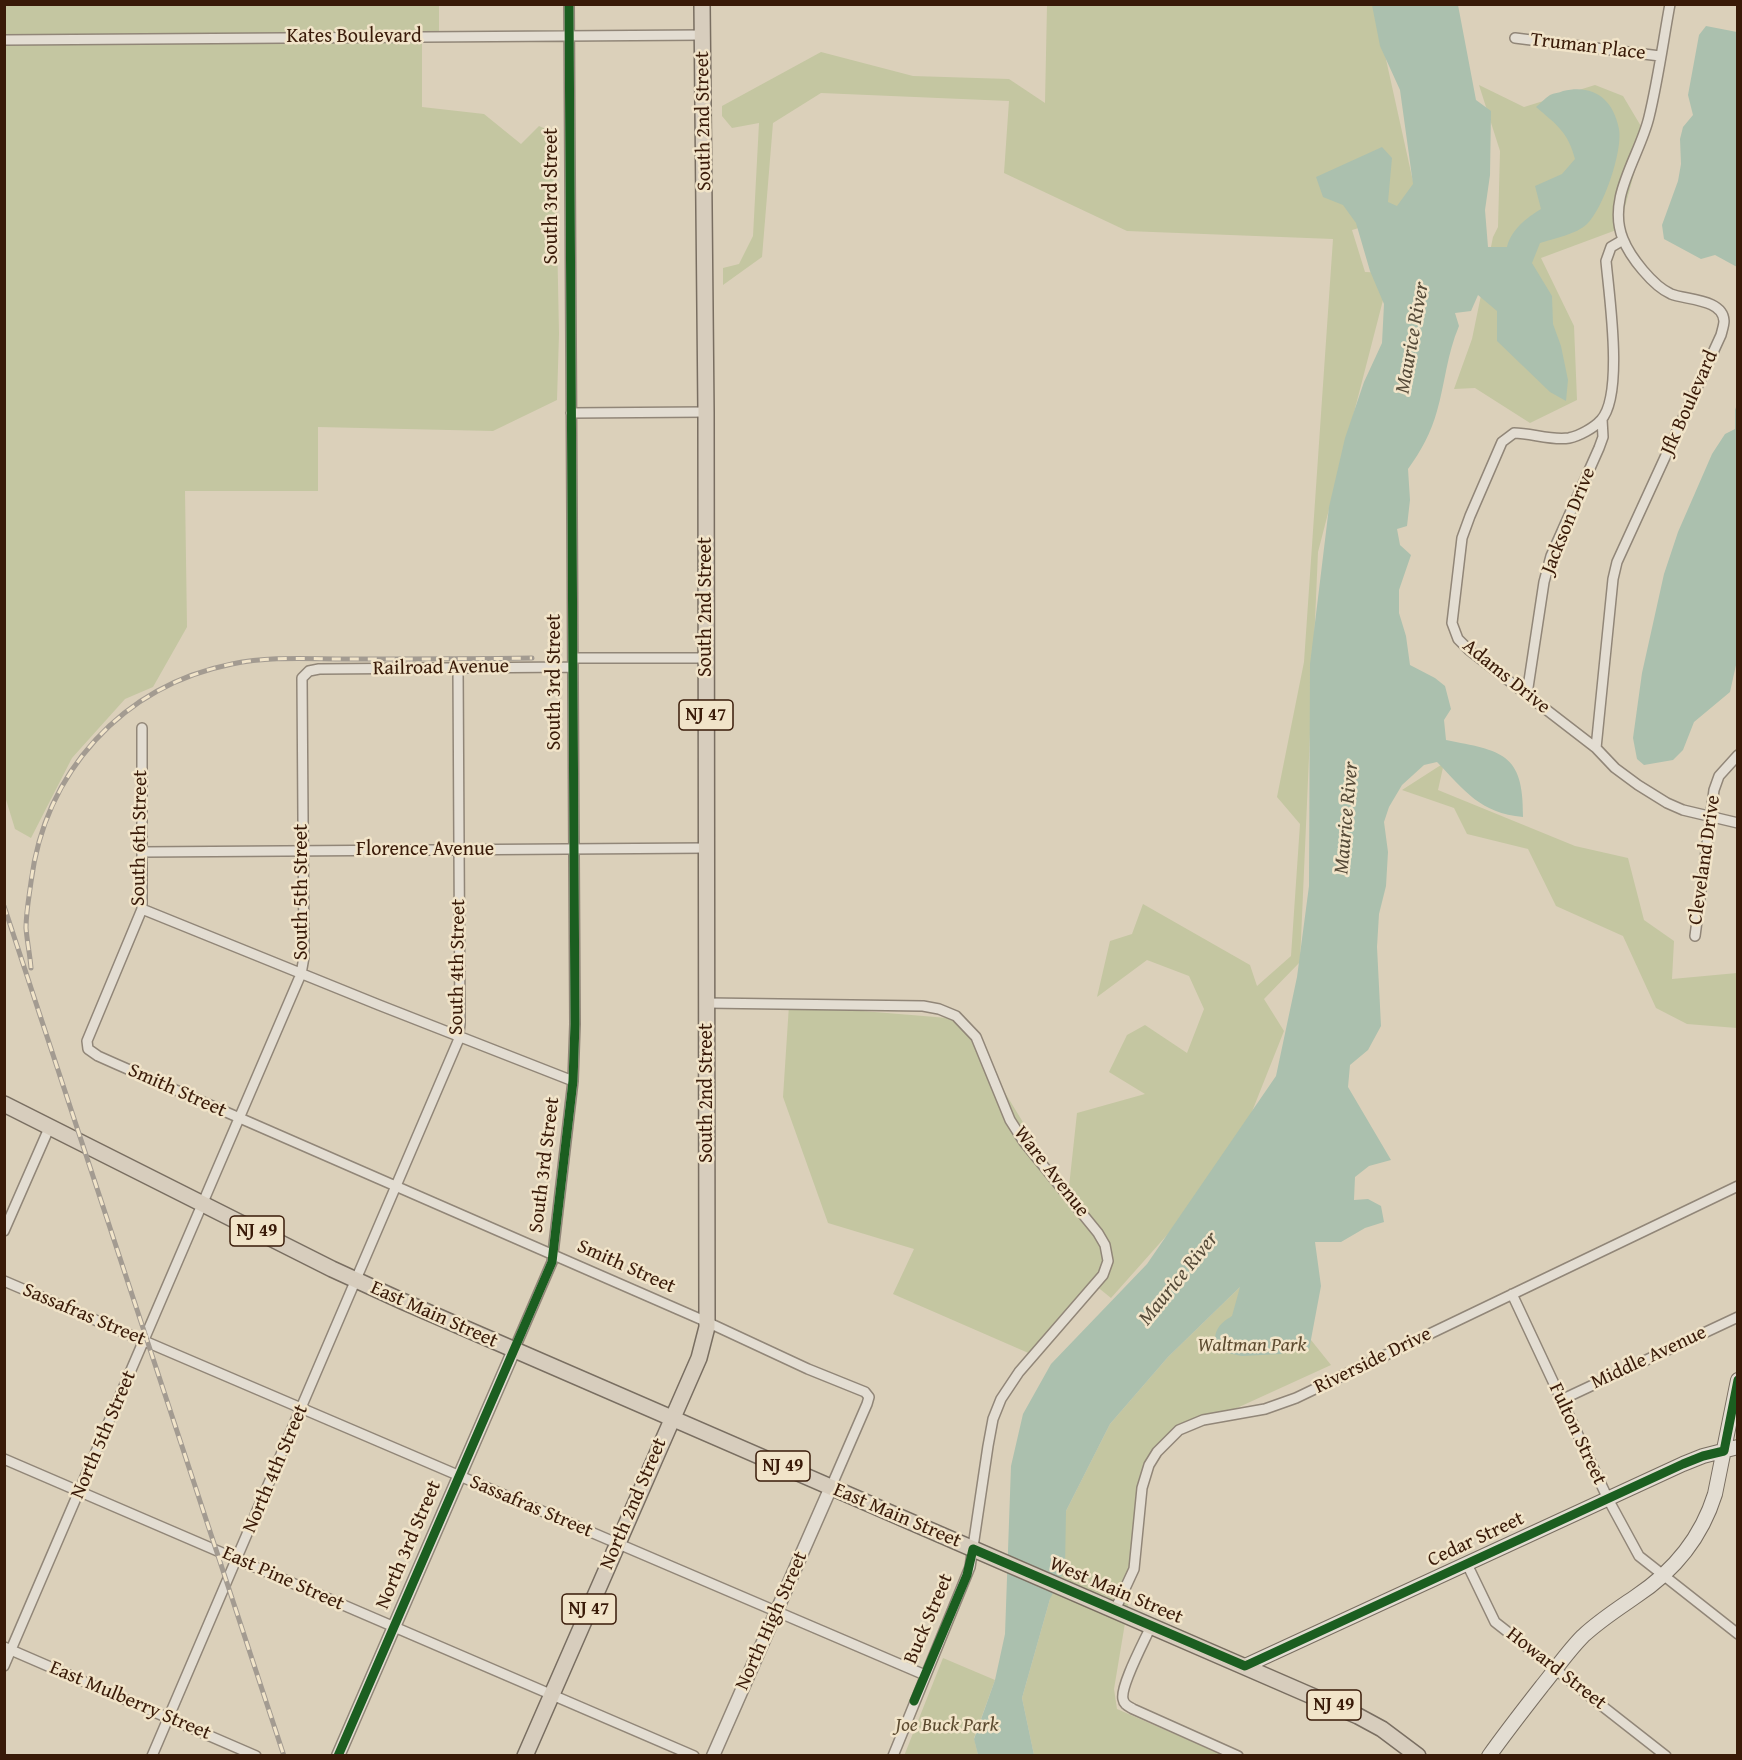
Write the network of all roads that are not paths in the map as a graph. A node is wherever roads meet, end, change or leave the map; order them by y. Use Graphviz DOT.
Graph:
graph roads {
  1 [pos="568,4"];
  2 [pos="702,4"];
  3 [pos="1670,4"];
  4 [pos="703,35"];
  5 [pos="569,36"];
  6 [pos="1515,38"];
  7 [pos="4,40"];
  8 [pos="1660,56"];
  9 [pos="1623,240"];
  10 [pos="706,412"];
  11 [pos="572,413"];
  12 [pos="1602,419"];
  13 [pos="706,658"];
  14 [pos="573,662"];
  15 [pos="458,668"];
  16 [pos="309,671"];
  17 [pos="1527,694"];
  18 [pos="142,728"];
  19 [pos="1596,748"];
  20 [pos="1737,755"];
  21 [pos="1710,817"];
  22 [pos="1737,823"];
  23 [pos="707,848"];
  24 [pos="573,849"];
  25 [pos="459,850"];
  26 [pos="302,851"];
  27 [pos="142,852"];
  28 [pos="142,909"];
  29 [pos="1695,936"];
  30 [pos="301,974"];
  31 [pos="707,1002"];
  32 [pos="459,1037"];
  33 [pos="116,1064"];
  34 [pos="573,1081"];
  35 [pos="4,1104"];
  36 [pos="240,1119"];
  37 [pos="50,1126"];
  38 [pos="1737,1186"];
  39 [pos="396,1187"];
  40 [pos="203,1204"];
  41 [pos="4,1231"];
  42 [pos="553,1255"];
  43 [pos="356,1280"];
  44 [pos="4,1281"];
  45 [pos="1512,1294"];
  46 [pos="1737,1317"];
  47 [pos="707,1322"];
  48 [pos="145,1341"];
  49 [pos="514,1350"];
  50 [pos="1737,1380"];
  51 [pos="1561,1400"];
  52 [pos="301,1408"];
  53 [pos="672,1418"];
  54 [pos="1731,1449"];
  55 [pos="4,1459"];
  56 [pos="459,1476"];
  57 [pos="831,1487"];
  58 [pos="80,1491"];
  59 [pos="1608,1499"];
  60 [pos="618,1544"];
  61 [pos="973,1549"];
  62 [pos="238,1559"];
  63 [pos="1467,1564"];
  64 [pos="1662,1576"];
  65 [pos="1115,1610"];
  66 [pos="776,1612"];
  67 [pos="1151,1626"];
  68 [pos="394,1627"];
  69 [pos="1737,1634"];
  70 [pos="8,1648"];
  71 [pos="4,1666"];
  72 [pos="1245,1666"];
  73 [pos="1556,1669"];
  74 [pos="925,1675"];
  75 [pos="552,1695"];
  76 [pos="168,1717"];
  77 [pos="152,1755"];
  78 [pos="256,1755"];
  79 [pos="338,1755"];
  80 [pos="525,1755"];
  81 [pos="694,1755"];
  82 [pos="713,1755"];
  83 [pos="893,1755"];
  84 [pos="1238,1755"];
  85 [pos="1418,1755"];
  86 [pos="1489,1755"];
  87 [pos="1666,1755"];
  1 -- 5 [label="street, South 3rd Street"];
  2 -- 4 [label="main road, South 2nd Street / NJ 47"];
  3 -- 8 [label="street, Jfk Boulevard"];
  4 -- 5 [label="street, Kates Boulevard"];
  4 -- 10 [label="main road, South 2nd Street / NJ 47"];
  5 -- 7 [label="street, Kates Boulevard"];
  5 -- 11 [label="street, South 3rd Street"];
  6 -- 8 [label="street, Truman Place"];
  8 -- 9 [label="street, Jfk Boulevard"];
  9 -- 12 [label="street"];
  9 -- 19 [label="street, Jfk Boulevard"];
  10 -- 11 [label="street"];
  10 -- 13 [label="main road, South 2nd Street / NJ 47"];
  11 -- 14 [label="street, South 3rd Street"];
  12 -- 17 [label="street, Jackson Drive"];
  12 -- 17 [label="street, Adams Drive"];
  13 -- 14 [label="street, Railroad Avenue"];
  13 -- 23 [label="main road, South 2nd Street / NJ 47"];
  14 -- 15 [label="street, Railroad Avenue"];
  14 -- 24 [label="street, South 3rd Street"];
  15 -- 16 [label="street, Railroad Avenue"];
  15 -- 25 [label="street, South 4th Street"];
  16 -- 26 [label="street, South 5th Street"];
  17 -- 19 [label="street, Adams Drive"];
  18 -- 27 [label="street, South 6th Street"];
  19 -- 21 [label="street, Adams Drive"];
  20 -- 21 [label="street, Cleveland Drive"];
  21 -- 22 [label="street, Adams Drive"];
  21 -- 29 [label="street, Cleveland Drive"];
  23 -- 24 [label="street, Florence Avenue"];
  23 -- 31 [label="main road, South 2nd Street / NJ 47"];
  24 -- 25 [label="street, Florence Avenue"];
  24 -- 34 [label="street, South 3rd Street"];
  25 -- 26 [label="street, Florence Avenue"];
  25 -- 32 [label="street, South 4th Street"];
  26 -- 27 [label="street, Florence Avenue"];
  26 -- 30 [label="street, South 5th Street"];
  27 -- 28 [label="street, South 6th Street"];
  28 -- 30 [label="street"];
  28 -- 33 [label="street, South 6th Street"];
  30 -- 32 [label="street"];
  30 -- 36 [label="street, South 5th Street"];
  31 -- 47 [label="main road, South 2nd Street / NJ 47"];
  31 -- 61 [label="street, Ware Avenue"];
  32 -- 34 [label="street"];
  32 -- 39 [label="street, South 4th Street"];
  33 -- 36 [label="street, Smith Street"];
  34 -- 42 [label="street, South 3rd Street"];
  35 -- 37 [label="main road, East Main Street / NJ 49"];
  36 -- 39 [label="street, Smith Street"];
  36 -- 40 [label="street, South 5th Street"];
  37 -- 40 [label="main road, East Main Street / NJ 49"];
  37 -- 41 [label="street"];
  38 -- 45 [label="street, Riverside Drive"];
  39 -- 42 [label="street, Smith Street"];
  39 -- 43 [label="street, South 4th Street"];
  40 -- 43 [label="main road, East Main Street / NJ 49"];
  40 -- 48 [label="street, North 5th Street"];
  42 -- 47 [label="street, Smith Street"];
  42 -- 49 [label="street, South 3rd Street"];
  43 -- 49 [label="main road, East Main Street / NJ 49"];
  43 -- 52 [label="street, North 4th Street"];
  44 -- 48 [label="street, Sassafras Street"];
  45 -- 51 [label="street, Fulton Street"];
  45 -- 65 [label="street, Riverside Drive"];
  46 -- 51 [label="street, Middle Avenue"];
  47 -- 53 [label="main road, South 2nd Street / NJ 47"];
  47 -- 57 [label="street, Smith Street"];
  48 -- 52 [label="street, Sassafras Street"];
  48 -- 58 [label="street, North 5th Street"];
  49 -- 53 [label="main road, East Main Street / NJ 49"];
  49 -- 56 [label="street, North 3rd Street"];
  50 -- 54 [label="main road"];
  51 -- 59 [label="street, Fulton Street"];
  52 -- 56 [label="street, Sassafras Street"];
  52 -- 62 [label="street, North 4th Street"];
  53 -- 57 [label="main road, East Main Street / NJ 49"];
  53 -- 60 [label="main road, North 2nd Street / NJ 47"];
  54 -- 59 [label="main road, Cedar Street"];
  54 -- 64 [label="main road"];
  55 -- 58 [label="street, East Pine Street"];
  56 -- 60 [label="street, Sassafras Street"];
  56 -- 68 [label="street, North 3rd Street"];
  57 -- 61 [label="main road, East Main Street / NJ 49"];
  57 -- 66 [label="street, North High Street"];
  58 -- 62 [label="street, East Pine Street"];
  58 -- 70 [label="street, North 5th Street"];
  59 -- 63 [label="main road, Cedar Street"];
  59 -- 64 [label="street, Fulton Street"];
  60 -- 66 [label="street, Sassafras Street"];
  60 -- 75 [label="main road, North 2nd Street / NJ 47"];
  61 -- 65 [label="main road, West Main Street / NJ 49"];
  61 -- 74 [label="street, Buck Street"];
  62 -- 68 [label="street, East Pine Street"];
  62 -- 76 [label="street, North 4th Street"];
  63 -- 72 [label="main road, Cedar Street"];
  63 -- 73 [label="street, Howard Street"];
  64 -- 69 [label="street, Fulton Street"];
  64 -- 73 [label="main road"];
  65 -- 67 [label="main road, West Main Street / NJ 49"];
  66 -- 74 [label="street, Sassafras Street"];
  66 -- 82 [label="street, North High Street"];
  67 -- 72 [label="main road, West Main Street / NJ 49"];
  67 -- 84 [label="street"];
  68 -- 75 [label="street, East Pine Street"];
  68 -- 79 [label="street, North 3rd Street"];
  70 -- 71 [label="street, North 5th Street"];
  70 -- 76 [label="street, East Mulberry Street"];
  72 -- 85 [label="main road, West Main Street / NJ 49"];
  73 -- 86 [label="main road"];
  73 -- 87 [label="street, Howard Street"];
  74 -- 83 [label="street, Buck Street"];
  75 -- 80 [label="main road, North 2nd Street / NJ 47"];
  75 -- 81 [label="street, East Pine Street"];
  76 -- 77 [label="street, North 4th Street"];
  76 -- 78 [label="street, East Mulberry Street"];
}
